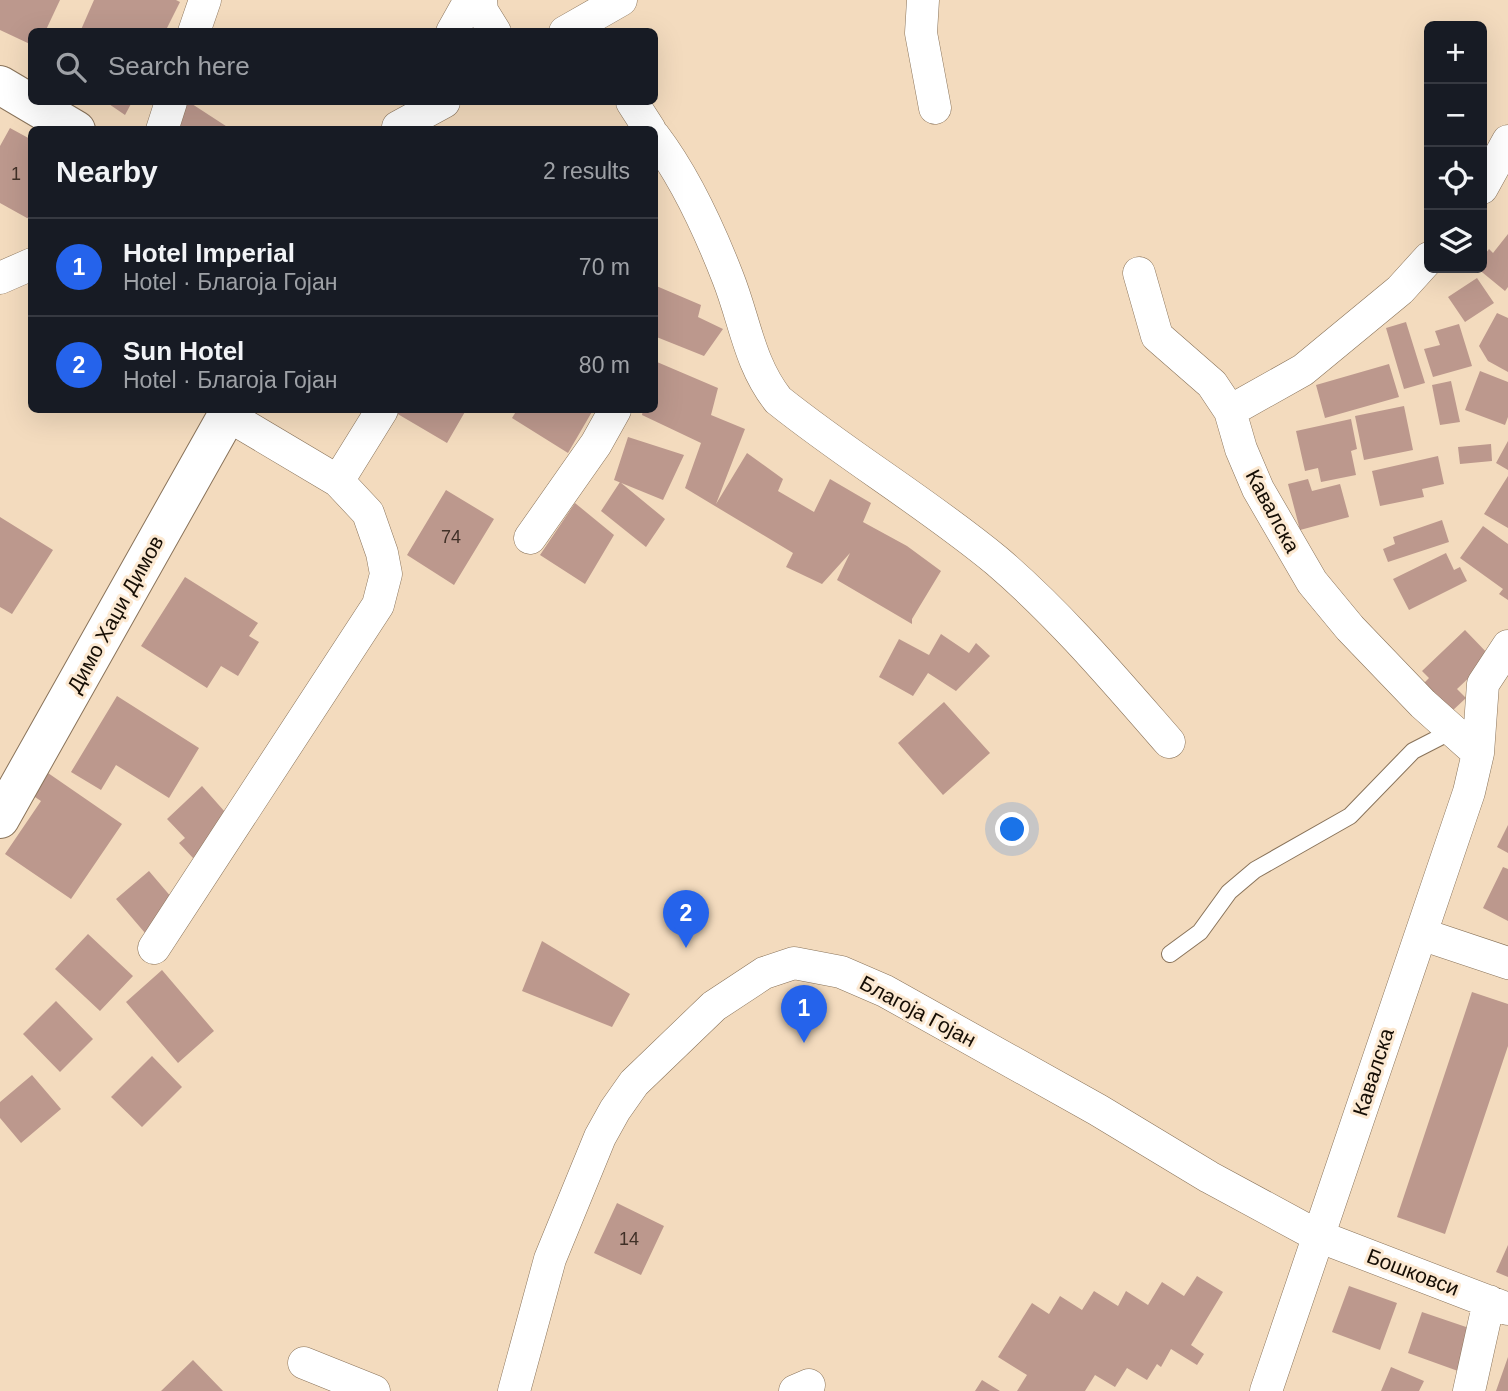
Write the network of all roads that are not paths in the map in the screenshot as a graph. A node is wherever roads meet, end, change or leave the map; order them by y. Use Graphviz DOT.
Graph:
graph roads {
  1 [pos="205,0"];
  2 [pos="470,0"];
  3 [pos="481,0"];
  4 [pos="621,0"];
  5 [pos="923,0"];
  6 [pos="583,27"];
  7 [pos="195,28"];
  8 [pos="454,28"];
  9 [pos="492,28"];
  10 [pos="0,85"];
  11 [pos="28,102"];
  12 [pos="34,105"];
  13 [pos="170,105"];
  14 [pos="437,105"];
  15 [pos="634,105"];
  16 [pos="934,108"];
  17 [pos="403,119"];
  18 [pos="69,126"];
  19 [pos="163,126"];
  20 [pos="647,126"];
  21 [pos="658,141"];
  22 [pos="1508,141"];
  23 [pos="1492,189"];
  24 [pos="1424,264"];
  25 [pos="28,266"];
  26 [pos="1139,273"];
  27 [pos="0,278"];
  28 [pos="1230,411"];
  29 [pos="228,413"];
  30 [pos="231,413"];
  31 [pos="380,413"];
  32 [pos="613,413"];
  33 [pos="338,481"];
  34 [pos="530,538"];
  35 [pos="1508,646"];
  36 [pos="1452,732"];
  37 [pos="1169,742"];
  38 [pos="1478,753"];
  39 [pos="0,819"];
  40 [pos="1421,934"];
  41 [pos="154,948"];
  42 [pos="1170,954"];
  43 [pos="1508,963"];
  44 [pos="1318,1236"];
  45 [pos="1499,1305"];
  46 [pos="304,1363"];
  47 [pos="374,1391"];
  48 [pos="514,1391"];
  49 [pos="1265,1391"];
  50 [pos="1468,1391"];
  1 -- 7 [label="street"];
  2 -- 8 [label="street"];
  3 -- 9 [label="street"];
  4 -- 6 [label="street"];
  5 -- 16 [label="street"];
  10 -- 11 [label="street"];
  12 -- 18 [label="street"];
  13 -- 19 [label="street"];
  14 -- 17 [label="street"];
  15 -- 20 [label="street"];
  21 -- 37 [label="street"];
  22 -- 23 [label="street"];
  24 -- 28 [label="street"];
  25 -- 27 [label="street"];
  26 -- 28 [label="street, Кавалска"];
  28 -- 36 [label="street, Кавалска"];
  29 -- 39 [label="street, Димо Хаџи Димов"];
  30 -- 33 [label="street"];
  31 -- 33 [label="street"];
  32 -- 34 [label="street"];
  33 -- 41 [label="street"];
  35 -- 38 [label="street, Кавалска"];
  36 -- 38 [label="street, Кавалска"];
  36 -- 42 [label="lane"];
  38 -- 40 [label="street, Кавалска"];
  40 -- 43 [label="street"];
  40 -- 44 [label="street, Кавалска"];
  44 -- 45 [label="street, Бошковси"];
  44 -- 48 [label="street, Благоја Гојан"];
  44 -- 49 [label="street, Кавалска"];
  45 -- 50 [label="street"];
  46 -- 47 [label="street"];
}
